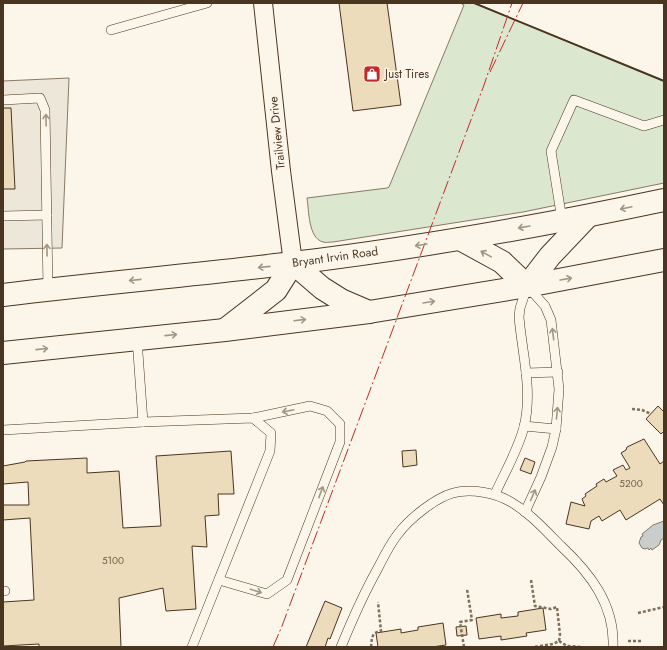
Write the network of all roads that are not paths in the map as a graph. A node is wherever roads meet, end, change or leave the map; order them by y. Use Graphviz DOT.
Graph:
graph roads {
  1 [pos="207,3"];
  2 [pos="263,3"];
  3 [pos="191,5"];
  4 [pos="110,30"];
  5 [pos="3,100"];
  6 [pos="664,120"];
  7 [pos="664,200"];
  8 [pos="47,215"];
  9 [pos="3,216"];
  10 [pos="588,216"];
  11 [pos="562,220"];
  12 [pos="460,239"];
  13 [pos="664,260"];
  14 [pos="293,263"];
  15 [pos="527,286"];
  16 [pos="48,289"];
  17 [pos="3,295"];
  18 [pos="369,312"];
  19 [pos="225,330"];
  20 [pos="137,339"];
  21 [pos="3,353"];
  22 [pos="558,372"];
  23 [pos="526,373"];
  24 [pos="253,418"];
  25 [pos="143,422"];
  26 [pos="524,426"];
  27 [pos="556,429"];
  28 [pos="3,430"];
  29 [pos="495,494"];
  30 [pos="525,512"];
  31 [pos="219,580"];
  32 [pos="192,647"];
  33 [pos="341,647"];
  34 [pos="614,647"];
  1 -- 3 [label="lane"];
  2 -- 14 [label="street, Trailview Drive"];
  3 -- 4 [label="lane"];
  8 -- 5 [label="lane, one-way"];
  6 -- 11 [label="lane"];
  7 -- 10 [label="main road, Bryant Irvin Road, one-way"];
  8 -- 9 [label="lane"];
  16 -- 8 [label="lane, one-way"];
  10 -- 11 [label="main road, Bryant Irvin Road"];
  10 -- 15 [label="main road"];
  11 -- 12 [label="main road, Bryant Irvin Road, one-way"];
  12 -- 14 [label="main road, Bryant Irvin Road, one-way"];
  15 -- 12 [label="main road, one-way"];
  15 -- 13 [label="main road, one-way"];
  14 -- 16 [label="main road, Bryant Irvin Road, one-way"];
  14 -- 18 [label="main road"];
  14 -- 19 [label="main road"];
  18 -- 15 [label="main road, one-way"];
  22 -- 15 [label="lane, one-way"];
  15 -- 23 [label="lane"];
  16 -- 17 [label="main road, Bryant Irvin Road"];
  19 -- 18 [label="main road, one-way"];
  20 -- 19 [label="main road, one-way"];
  21 -- 20 [label="main road, one-way"];
  20 -- 25 [label="lane"];
  22 -- 23 [label="lane"];
  27 -- 22 [label="lane, one-way"];
  23 -- 26 [label="lane"];
  24 -- 25 [label="lane"];
  24 -- 31 [label="lane"];
  31 -- 24 [label="lane, one-way"];
  25 -- 28 [label="lane"];
  26 -- 27 [label="lane"];
  26 -- 29 [label="lane"];
  30 -- 27 [label="lane, one-way"];
  29 -- 30 [label="lane"];
  29 -- 33 [label="lane"];
  30 -- 34 [label="lane"];
  31 -- 32 [label="lane"];
}
